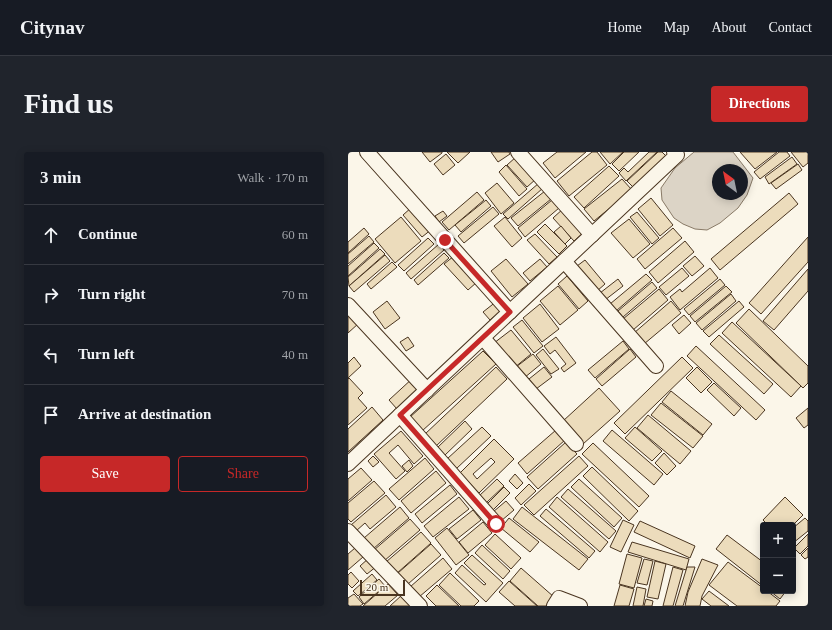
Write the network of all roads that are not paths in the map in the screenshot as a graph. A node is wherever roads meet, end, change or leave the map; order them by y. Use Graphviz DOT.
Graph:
graph roads {
  1 [pos="366,152"];
  2 [pos="518,152"];
  3 [pos="674,152"];
  4 [pos="592,235"];
  5 [pos="564,261"];
  6 [pos="348,305"];
  7 [pos="510,312"];
  8 [pos="483,338"];
  9 [pos="656,366"];
  10 [pos="427,390"];
  11 [pos="400,415"];
  12 [pos="576,444"];
  13 [pos="348,464"];
  14 [pos="496,524"];
  15 [pos="348,531"];
  16 [pos="420,606"];
  17 [pos="554,606"];
  18 [pos="580,606"];
  1 -- 7 [label="street"];
  2 -- 4 [label="street"];
  3 -- 4 [label="street"];
  4 -- 5 [label="street"];
  5 -- 7 [label="street"];
  5 -- 9 [label="street"];
  6 -- 10 [label="street"];
  7 -- 8 [label="street"];
  8 -- 10 [label="street"];
  8 -- 12 [label="street"];
  10 -- 11 [label="street"];
  11 -- 13 [label="street"];
  11 -- 14 [label="street"];
  15 -- 16 [label="street"];
  17 -- 18 [label="street"];
}
